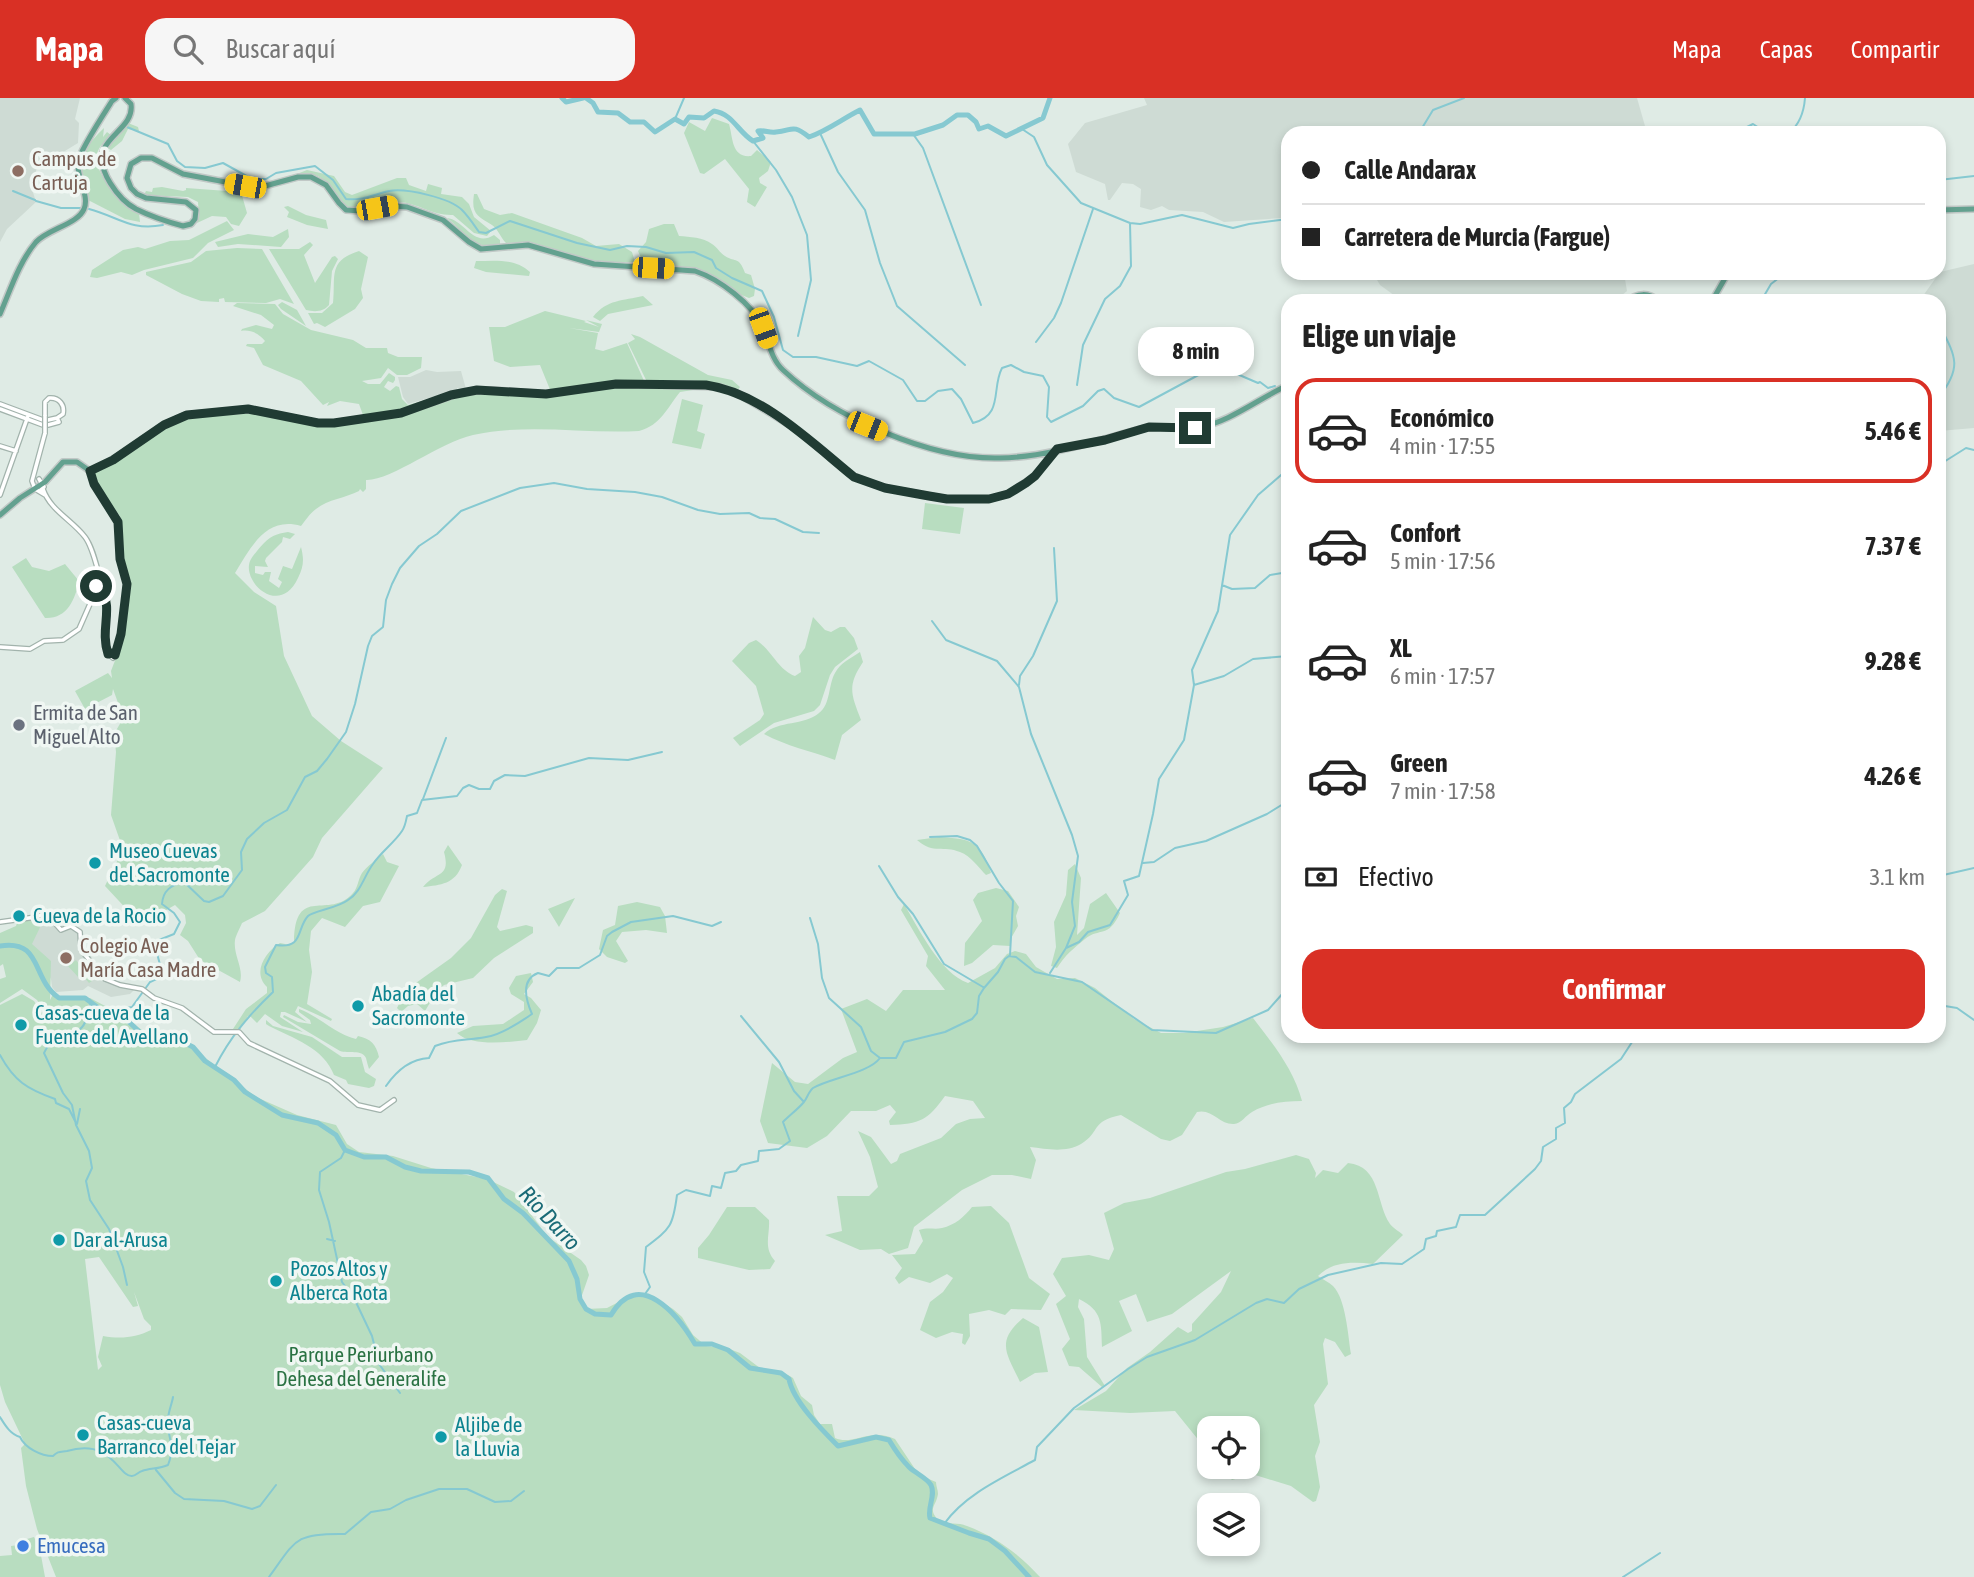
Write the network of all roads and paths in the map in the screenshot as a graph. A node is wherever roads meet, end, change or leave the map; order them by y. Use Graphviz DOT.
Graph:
graph roads {
  1 [pos="116,98"];
  2 [pos="125,98"];
  3 [pos="1974,209"];
  4 [pos="1946,210"];
  5 [pos="0,314"];
  6 [pos="1281,389"];
  7 [pos="0,407"];
  8 [pos="28,418"];
  9 [pos="46,421"];
  10 [pos="0,446"];
  11 [pos="1057,449"];
  12 [pos="16,451"];
  13 [pos="90,471"];
  14 [pos="39,484"];
  15 [pos="0,495"];
  16 [pos="0,515"];
  17 [pos="100,588"];
  18 [pos="0,647"];
  19 [pos="0,922"];
  20 [pos="394,1100"];
  1 -- 5 [label="main road"];
  2 -- 11 [label="main road"];
  3 -- 4 [label="main road"];
  6 -- 11 [label="main road"];
  7 -- 8 [label="street"];
  8 -- 9 [label="street"];
  8 -- 12 [label="street"];
  9 -- 9 [label="street"];
  9 -- 14 [label="street, bridge"];
  10 -- 12 [label="street"];
  11 -- 13 [label="main road"];
  12 -- 15 [label="street"];
  13 -- 14 [label="main road"];
  13 -- 17 [label="street"];
  14 -- 16 [label="main road"];
  14 -- 17 [label="street"];
  17 -- 18 [label="street"];
  19 -- 20 [label="street"];
}
